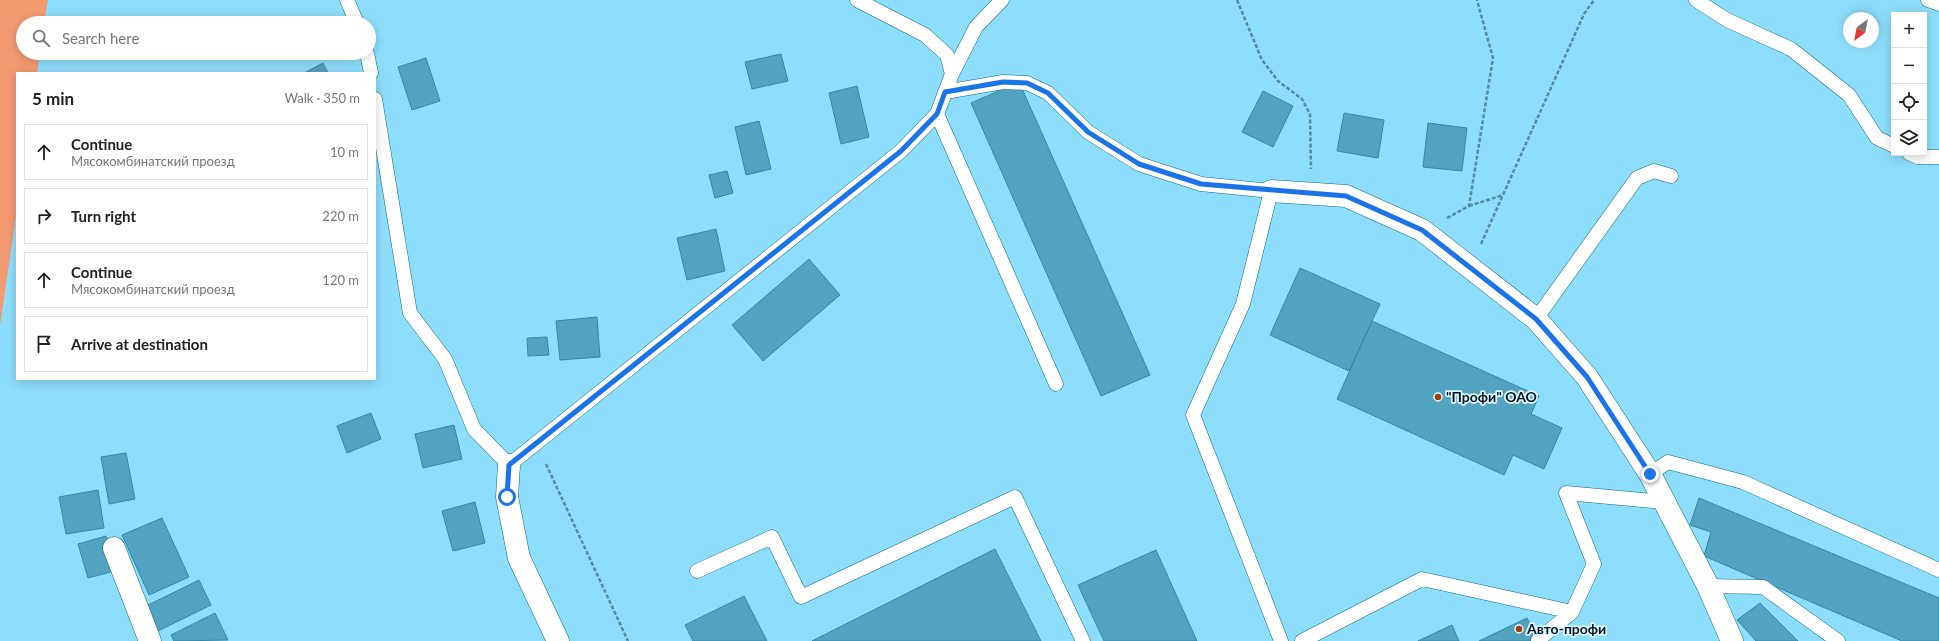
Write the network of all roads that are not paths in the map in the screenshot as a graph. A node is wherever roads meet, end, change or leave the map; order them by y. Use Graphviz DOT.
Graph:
graph roads {
  1 [pos="347,0"];
  2 [pos="858,0"];
  3 [pos="1002,0"];
  4 [pos="1696,0"];
  5 [pos="1928,0"];
  6 [pos="1939,4"];
  7 [pos="354,16"];
  8 [pos="368,60"];
  9 [pos="371,72"];
  10 [pos="952,74"];
  11 [pos="945,92"];
  12 [pos="376,106"];
  13 [pos="937,114"];
  14 [pos="1891,145"];
  15 [pos="1916,156"];
  16 [pos="1939,157"];
  17 [pos="1671,176"];
  18 [pos="1271,191"];
  19 [pos="1536,319"];
  20 [pos="1056,384"];
  21 [pos="509,465"];
  22 [pos="1650,474"];
  23 [pos="1664,502"];
  24 [pos="114,548"];
  25 [pos="1939,570"];
  26 [pos="697,571"];
  27 [pos="1708,586"];
  28 [pos="1572,612"];
  29 [pos="1538,640"];
  30 [pos="150,641"];
  31 [pos="558,641"];
  32 [pos="1083,641"];
  33 [pos="1280,641"];
  34 [pos="1302,641"];
  35 [pos="1732,641"];
  36 [pos="1838,641"];
  1 -- 7 [label="lane"];
  2 -- 10 [label="lane"];
  3 -- 10 [label="lane"];
  4 -- 14 [label="lane"];
  5 -- 6 [label="lane"];
  8 -- 9 [label="lane"];
  10 -- 11 [label="lane"];
  11 -- 13 [label="lane"];
  11 -- 18 [label="lane"];
  12 -- 21 [label="lane"];
  13 -- 20 [label="lane"];
  13 -- 21 [label="lane"];
  15 -- 16 [label="lane"];
  17 -- 19 [label="lane"];
  18 -- 19 [label="street"];
  18 -- 33 [label="lane"];
  19 -- 22 [label="street"];
  21 -- 31 [label="street"];
  22 -- 23 [label="street"];
  22 -- 25 [label="lane"];
  23 -- 27 [label="street"];
  23 -- 28 [label="lane"];
  24 -- 30 [label="street"];
  26 -- 32 [label="lane"];
  27 -- 35 [label="street"];
  27 -- 36 [label="lane"];
  28 -- 29 [label="lane"];
  28 -- 34 [label="lane"];
}
